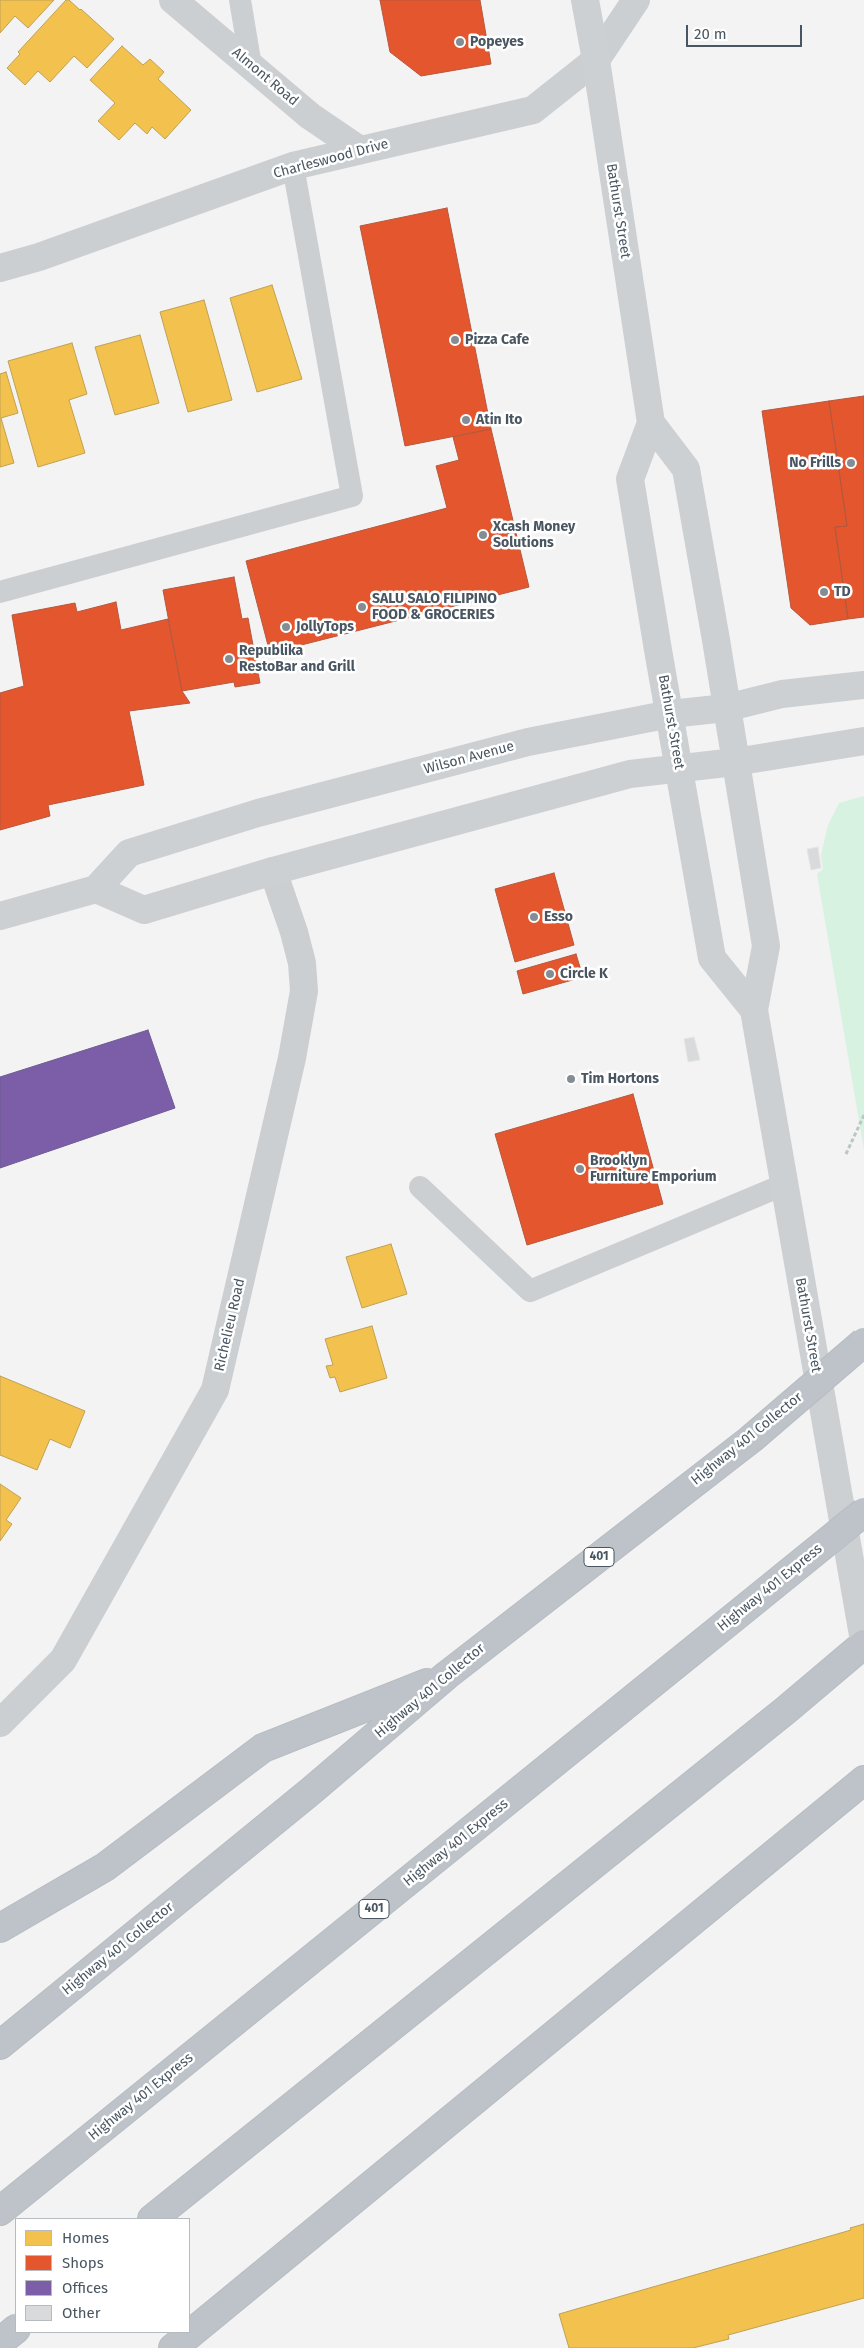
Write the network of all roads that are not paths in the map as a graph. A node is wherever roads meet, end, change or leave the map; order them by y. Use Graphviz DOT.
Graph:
graph roads {
  1 [pos="173,0"];
  2 [pos="240,0"];
  3 [pos="584,0"];
  4 [pos="636,0"];
  5 [pos="596,60"];
  6 [pos="251,66"];
  7 [pos="360,150"];
  8 [pos="293,166"];
  9 [pos="0,268"];
  10 [pos="651,423"];
  11 [pos="0,592"];
  12 [pos="864,685"];
  13 [pos="726,708"];
  14 [pos="670,714"];
  15 [pos="864,742"];
  16 [pos="735,762"];
  17 [pos="679,768"];
  18 [pos="273,871"];
  19 [pos="96,889"];
  20 [pos="0,916"];
  21 [pos="754,1010"];
  22 [pos="783,1185"];
  23 [pos="420,1187"];
  24 [pos="864,1342"];
  25 [pos="864,1512"];
  26 [pos="864,1642"];
  27 [pos="447,1675"];
  28 [pos="0,1723"];
  29 [pos="864,1780"];
  30 [pos="0,1928"];
  31 [pos="0,2045"];
  32 [pos="0,2211"];
  33 [pos="153,2218"];
  34 [pos="15,2330"];
  35 [pos="0,2342"];
  36 [pos="173,2348"];
  1 -- 6 [label="street, Almont Road"];
  2 -- 6 [label="lane"];
  3 -- 5 [label="main road, Bathurst Street"];
  4 -- 5 [label="street, Charleswood Drive"];
  5 -- 7 [label="street, Charleswood Drive"];
  5 -- 10 [label="main road, Bathurst Street"];
  6 -- 7 [label="street, Almont Road"];
  7 -- 8 [label="street, Charleswood Drive"];
  8 -- 9 [label="street, Charleswood Drive"];
  8 -- 11 [label="lane"];
  10 -- 13 [label="main road, Bathurst Street"];
  10 -- 14 [label="main road, Bathurst Street"];
  12 -- 13 [label="main road, Wilson Avenue"];
  13 -- 14 [label="main road, Wilson Avenue"];
  13 -- 16 [label="main road, Bathurst Street"];
  14 -- 17 [label="main road, Bathurst Street"];
  14 -- 19 [label="main road, Wilson Avenue"];
  15 -- 16 [label="main road"];
  16 -- 17 [label="main road"];
  16 -- 21 [label="main road, Bathurst Street"];
  17 -- 18 [label="main road"];
  17 -- 21 [label="main road, Bathurst Street"];
  18 -- 19 [label="main road"];
  18 -- 28 [label="street, Richelieu Road"];
  19 -- 20 [label="main road"];
  21 -- 22 [label="main road, Bathurst Street"];
  22 -- 23 [label="lane"];
  22 -- 26 [label="main road, Bathurst Street"];
  24 -- 27 [label="highway, Highway 401 Collector / 401, bridge"];
  25 -- 32 [label="highway, Highway 401 Express / 401, bridge"];
  26 -- 33 [label="highway"];
  27 -- 30 [label="highway"];
  27 -- 31 [label="highway, Highway 401 Collector / 401"];
  29 -- 36 [label="highway"];
  34 -- 35 [label="highway"];
}
